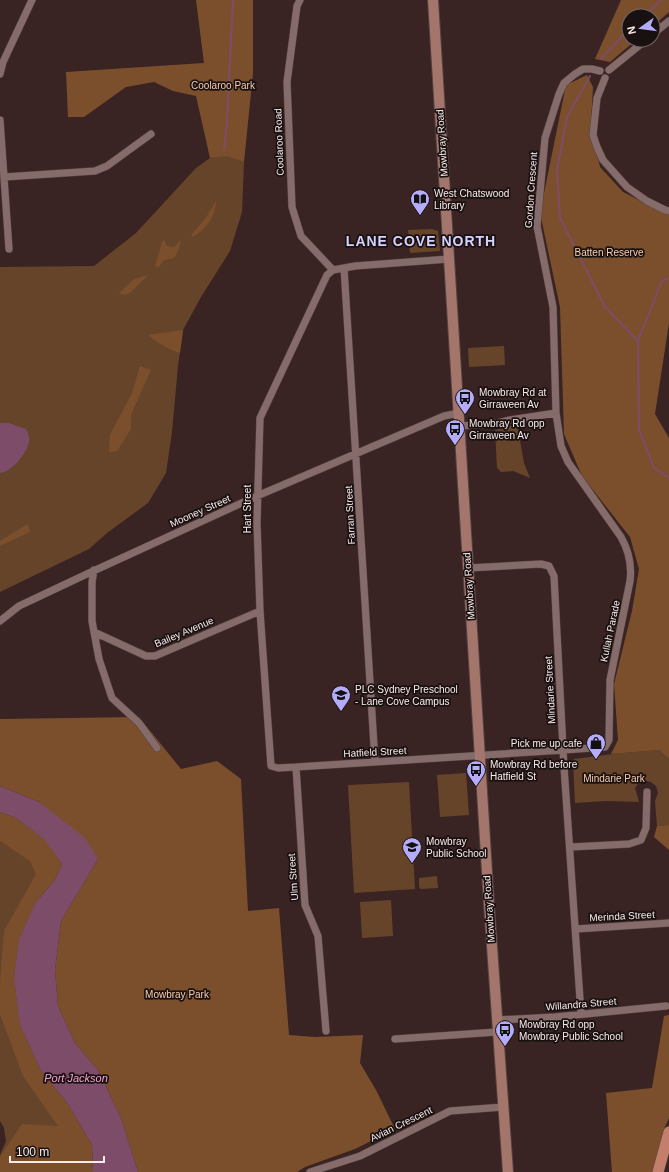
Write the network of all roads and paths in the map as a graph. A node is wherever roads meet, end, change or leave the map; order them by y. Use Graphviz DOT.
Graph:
graph roads {
  1 [pos="32,0"];
  2 [pos="300,0"];
  3 [pos="433,0"];
  4 [pos="669,21"];
  5 [pos="661,28"];
  6 [pos="636,48"];
  7 [pos="609,70"];
  8 [pos="600,71"];
  9 [pos="0,74"];
  10 [pos="606,78"];
  11 [pos="0,122"];
  12 [pos="150,134"];
  13 [pos="4,177"];
  14 [pos="669,211"];
  15 [pos="3,217"];
  16 [pos="9,249"];
  17 [pos="449,259"];
  18 [pos="344,268"];
  19 [pos="333,270"];
  20 [pos="459,413"];
  21 [pos="556,413"];
  22 [pos="460,426"];
  23 [pos="357,453"];
  24 [pos="257,496"];
  25 [pos="468,568"];
  26 [pos="94,570"];
  27 [pos="260,612"];
  28 [pos="0,622"];
  29 [pos="94,632"];
  30 [pos="157,748"];
  31 [pos="564,750"];
  32 [pos="480,756"];
  33 [pos="376,762"];
  34 [pos="272,766"];
  35 [pos="296,767"];
  36 [pos="647,792"];
  37 [pos="571,848"];
  38 [pos="669,923"];
  39 [pos="576,929"];
  40 [pos="666,1006"];
  41 [pos="581,1014"];
  42 [pos="496,1020"];
  43 [pos="326,1031"];
  44 [pos="497,1032"];
  45 [pos="395,1039"];
  46 [pos="503,1107"];
  47 [pos="669,1132"];
  48 [pos="310,1172"];
  49 [pos="508,1172"];
  50 [pos="658,1172"];
  1 -- 9 [label="street"];
  2 -- 19 [label="street, Coolaroo Road"];
  3 -- 17 [label="main road, Mowbray Road"];
  4 -- 5 [label="street"];
  6 -- 7 [label="street"];
  7 -- 8 [label="street"];
  7 -- 10 [label="street"];
  8 -- 10 [label="street"];
  8 -- 21 [label="street, Gordon Crescent"];
  10 -- 14 [label="street"];
  11 -- 13 [label="street"];
  12 -- 13 [label="street"];
  13 -- 15 [label="street"];
  15 -- 16 [label="street"];
  17 -- 18 [label="street"];
  17 -- 20 [label="main road, Mowbray Road"];
  18 -- 19 [label="street"];
  18 -- 23 [label="street, Farran Street"];
  19 -- 24 [label="street, Hart Street"];
  20 -- 22 [label="main road, Mowbray Road"];
  20 -- 23 [label="street, Mooney Street"];
  21 -- 22 [label="street"];
  21 -- 31 [label="street, Kullah Parade"];
  22 -- 25 [label="main road, Mowbray Road"];
  23 -- 24 [label="street, Mooney Street"];
  23 -- 33 [label="street, Farran Street"];
  24 -- 26 [label="street, Mooney Street"];
  24 -- 27 [label="street, Hart Street"];
  25 -- 31 [label="street, Mindarie Street"];
  25 -- 32 [label="main road, Mowbray Road"];
  26 -- 28 [label="street, Mooney Street"];
  26 -- 29 [label="street"];
  27 -- 29 [label="street, Bailey Avenue"];
  27 -- 34 [label="street, Hart Street"];
  29 -- 30 [label="street"];
  31 -- 32 [label="street, Kullah Parade"];
  31 -- 37 [label="street, Mindarie Street"];
  32 -- 33 [label="street, Hatfield Street"];
  32 -- 42 [label="main road, Mowbray Road"];
  33 -- 35 [label="street, Hatfield Street"];
  34 -- 35 [label="street, Hatfield Street"];
  35 -- 43 [label="street, Ulm Street"];
  36 -- 37 [label="street"];
  37 -- 39 [label="street, Mindarie Street"];
  38 -- 39 [label="street, Merinda Street"];
  39 -- 41 [label="street, Mindarie Street"];
  40 -- 41 [label="street, Willandra Street"];
  41 -- 42 [label="street, Willandra Street"];
  42 -- 44 [label="main road, Mowbray Road"];
  44 -- 45 [label="street"];
  44 -- 46 [label="main road, Mowbray Road"];
  46 -- 48 [label="street, Avian Crescent"];
  46 -- 49 [label="main road, Mowbray Road"];
  47 -- 50 [label="main road"];
}
